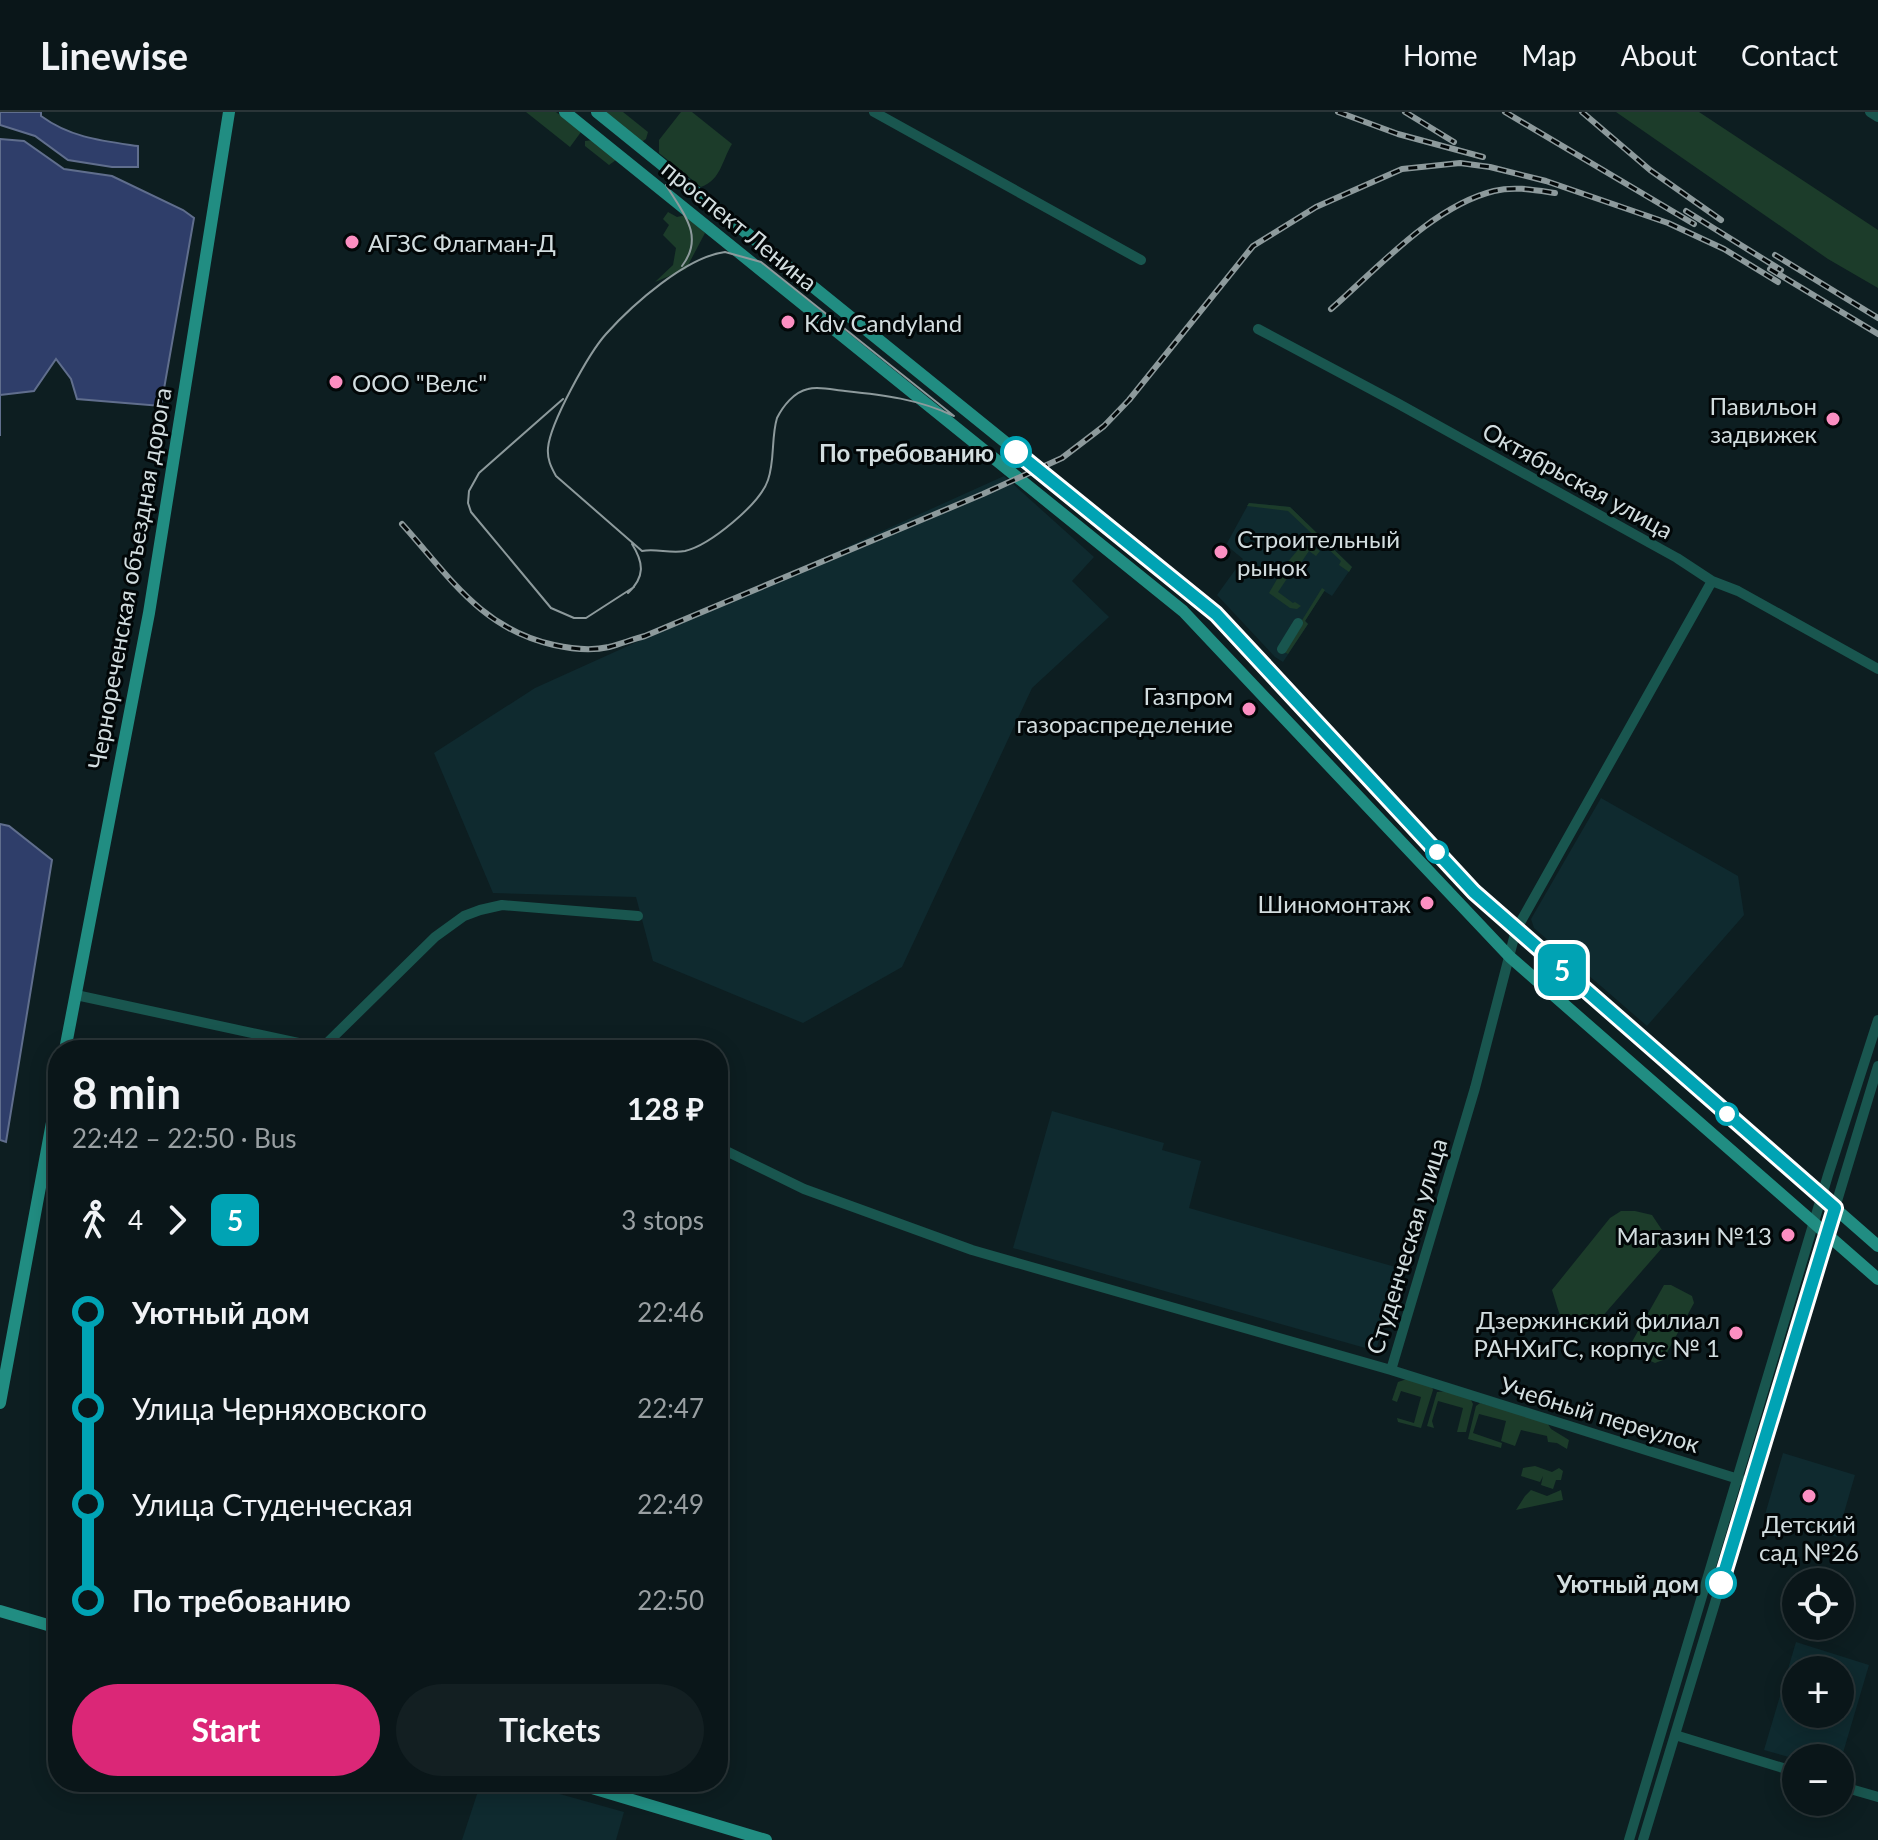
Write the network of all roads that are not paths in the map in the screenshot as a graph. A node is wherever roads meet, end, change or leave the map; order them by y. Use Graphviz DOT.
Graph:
graph roads {
  1 [pos="229,112"];
  2 [pos="565,112"];
  3 [pos="597,112"];
  4 [pos="874,112"];
  5 [pos="1870,112"];
  6 [pos="1878,117"];
  7 [pos="1141,260"];
  8 [pos="1258,329"];
  9 [pos="1712,581"];
  10 [pos="1298,623"];
  11 [pos="1282,649"];
  12 [pos="1878,669"];
  13 [pos="638,916"];
  14 [pos="1516,930"];
  15 [pos="1510,957"];
  16 [pos="76,995"];
  17 [pos="1878,1020"];
  18 [pos="67,1040"];
  19 [pos="285,1040"];
  20 [pos="336,1040"];
  21 [pos="1878,1066"];
  22 [pos="48,1144"];
  23 [pos="728,1152"];
  24 [pos="1822,1198"];
  25 [pos="1835,1208"];
  26 [pos="1814,1223"];
  27 [pos="1826,1234"];
  28 [pos="1878,1246"];
  29 [pos="1878,1279"];
  30 [pos="1391,1370"];
  31 [pos="0,1403"];
  32 [pos="1737,1478"];
  33 [pos="1751,1483"];
  34 [pos="3,1614"];
  35 [pos="48,1625"];
  36 [pos="1675,1735"];
  37 [pos="1782,1768"];
  38 [pos="1854,1790"];
  39 [pos="605,1792"];
  40 [pos="1878,1797"];
  41 [pos="766,1840"];
  42 [pos="1629,1840"];
  43 [pos="1643,1840"];
  1 -- 16 [label="main road, Чернореченская объездная дорога"];
  2 -- 15 [label="main road, проспект Ленина"];
  3 -- 14 [label="main road, проспект Ленина"];
  4 -- 7 [label="street"];
  5 -- 6 [label="street"];
  8 -- 9 [label="street, Октябрьская улица"];
  9 -- 12 [label="street, Октябрьская улица"];
  9 -- 14 [label="street, Студенческая улица"];
  10 -- 11 [label="street"];
  13 -- 20 [label="street"];
  14 -- 15 [label="street, Студенческая улица"];
  14 -- 24 [label="main road, проспект Ленина"];
  15 -- 26 [label="main road, проспект Ленина"];
  15 -- 30 [label="street, Студенческая улица"];
  16 -- 18 [label="main road, Чернореченская объездная дорога"];
  16 -- 19 [label="street"];
  17 -- 24 [label="street"];
  21 -- 25 [label="street"];
  22 -- 31 [label="main road"];
  23 -- 30 [label="street, Студенческая улица"];
  24 -- 25 [label="main road, проспект Ленина"];
  24 -- 26 [label="street"];
  25 -- 27 [label="street"];
  25 -- 28 [label="main road, проспект Ленина"];
  26 -- 27 [label="main road, проспект Ленина"];
  26 -- 32 [label="street"];
  27 -- 29 [label="main road, проспект Ленина"];
  27 -- 33 [label="street"];
  30 -- 32 [label="street, Учебный переулок"];
  32 -- 33 [label="street, Учебный переулок"];
  32 -- 42 [label="street"];
  33 -- 36 [label="street"];
  34 -- 35 [label="main road"];
  36 -- 37 [label="street"];
  36 -- 43 [label="street"];
  38 -- 40 [label="street"];
  39 -- 41 [label="main road"];
}
